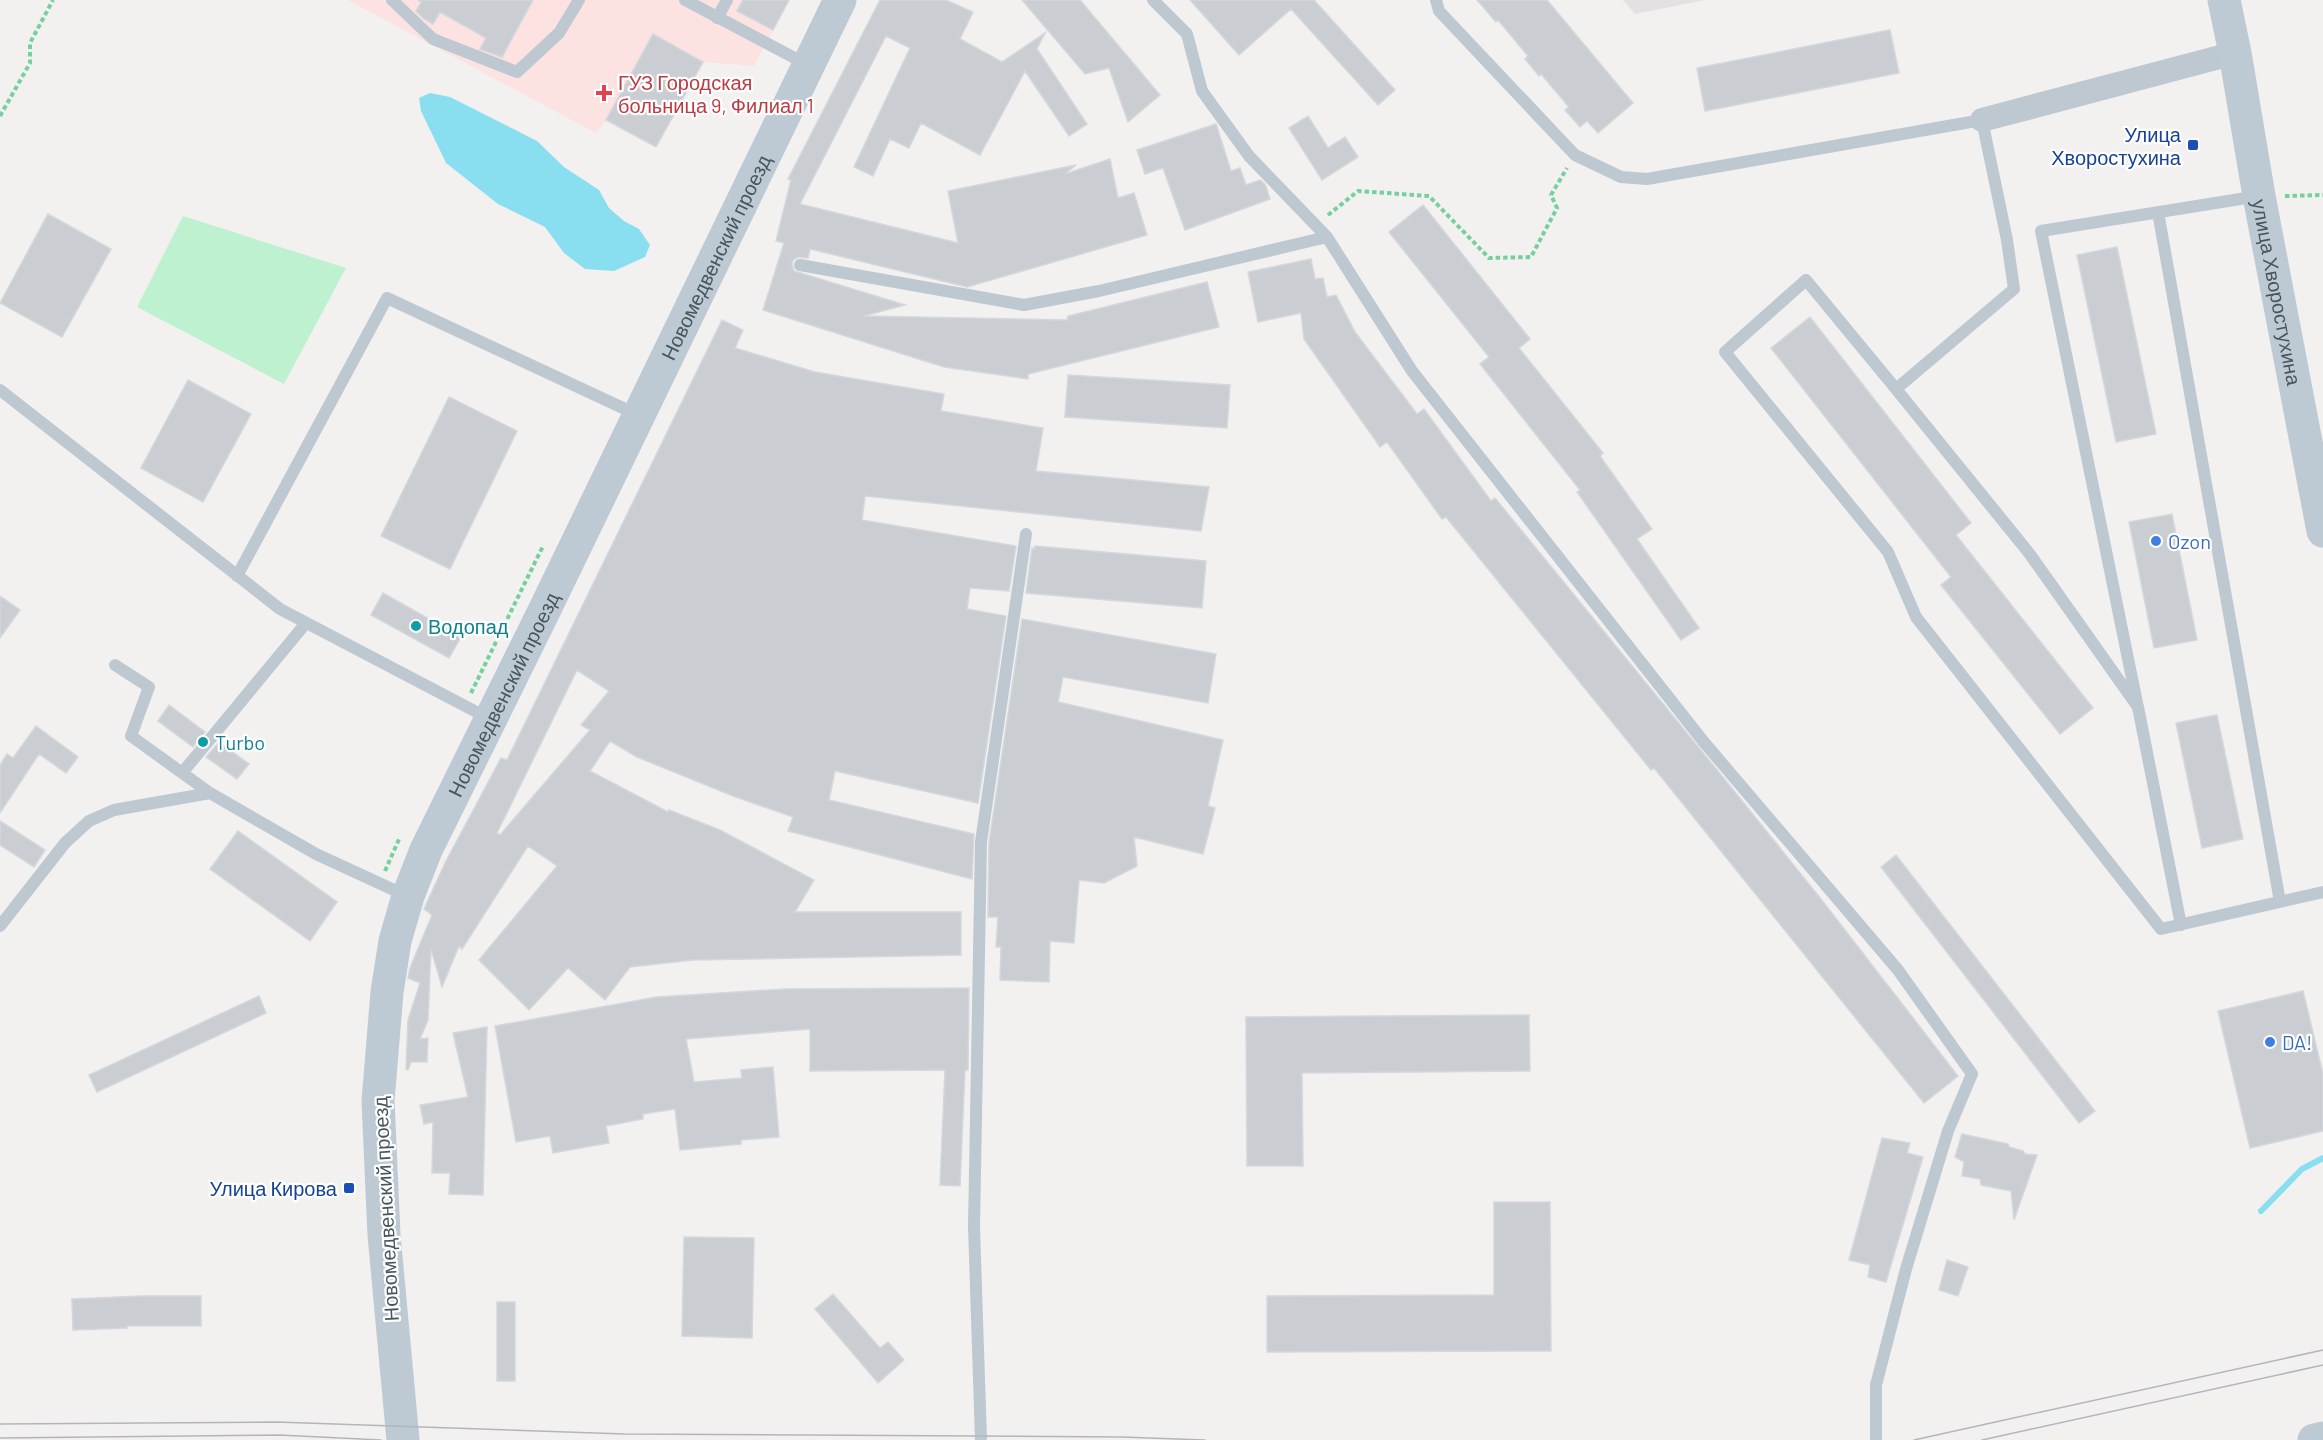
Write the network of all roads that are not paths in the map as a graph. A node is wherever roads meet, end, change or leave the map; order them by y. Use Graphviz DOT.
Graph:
graph roads {
  1 [pos="392,0"];
  2 [pos="579,0"];
  3 [pos="685,0"];
  4 [pos="727,0"];
  5 [pos="840,0"];
  6 [pos="1153,0"];
  7 [pos="1436,0"];
  8 [pos="2224,0"];
  9 [pos="717,18"];
  10 [pos="2235,53"];
  11 [pos="809,66"];
  12 [pos="1982,120"];
  13 [pos="2259,196"];
  14 [pos="2158,212"];
  15 [pos="1327,237"];
  16 [pos="800,265"];
  17 [pos="1896,388"];
  18 [pos="0,390"];
  19 [pos="639,416"];
  20 [pos="2323,531"];
  21 [pos="1026,534"];
  22 [pos="237,576"];
  23 [pos="306,623"];
  24 [pos="115,665"];
  25 [pos="2138,707"];
  26 [pos="489,718"];
  27 [pos="182,773"];
  28 [pos="210,793"];
  29 [pos="2323,892"];
  30 [pos="408,896"];
  31 [pos="2280,902"];
  32 [pos="2181,925"];
  33 [pos="0,926"];
  34 [pos="2323,1438"];
  35 [pos="403,1440"];
  36 [pos="981,1440"];
  37 [pos="1876,1440"];
  38 [pos="2314,1440"];
  1 -- 2 [label="lane"];
  3 -- 9 [label="lane"];
  4 -- 9 [label="lane"];
  5 -- 11 [label="street, Новомедвенский проезд"];
  6 -- 15 [label="lane"];
  7 -- 12 [label="lane"];
  8 -- 10 [label="street, улица Хворостухина"];
  9 -- 11 [label="lane"];
  10 -- 12 [label="street"];
  10 -- 13 [label="street, улица Хворостухина"];
  11 -- 19 [label="street, Новомедвенский проезд"];
  12 -- 17 [label="lane"];
  13 -- 14 [label="lane"];
  13 -- 20 [label="street, улица Хворостухина"];
  14 -- 25 [label="lane"];
  14 -- 31 [label="lane"];
  15 -- 16 [label="lane"];
  15 -- 37 [label="lane"];
  17 -- 25 [label="lane"];
  17 -- 32 [label="lane"];
  18 -- 22 [label="lane"];
  19 -- 22 [label="lane"];
  19 -- 26 [label="street, Новомедвенский проезд"];
  21 -- 36 [label="lane"];
  22 -- 23 [label="lane"];
  23 -- 26 [label="lane"];
  23 -- 27 [label="lane"];
  24 -- 27 [label="lane"];
  25 -- 32 [label="lane"];
  26 -- 30 [label="street, Новомедвенский проезд"];
  27 -- 28 [label="lane"];
  28 -- 30 [label="lane"];
  28 -- 33 [label="lane"];
  29 -- 31 [label="lane"];
  30 -- 35 [label="street, Новомедвенский проезд"];
  31 -- 32 [label="lane"];
  34 -- 38 [label="street"];
}
